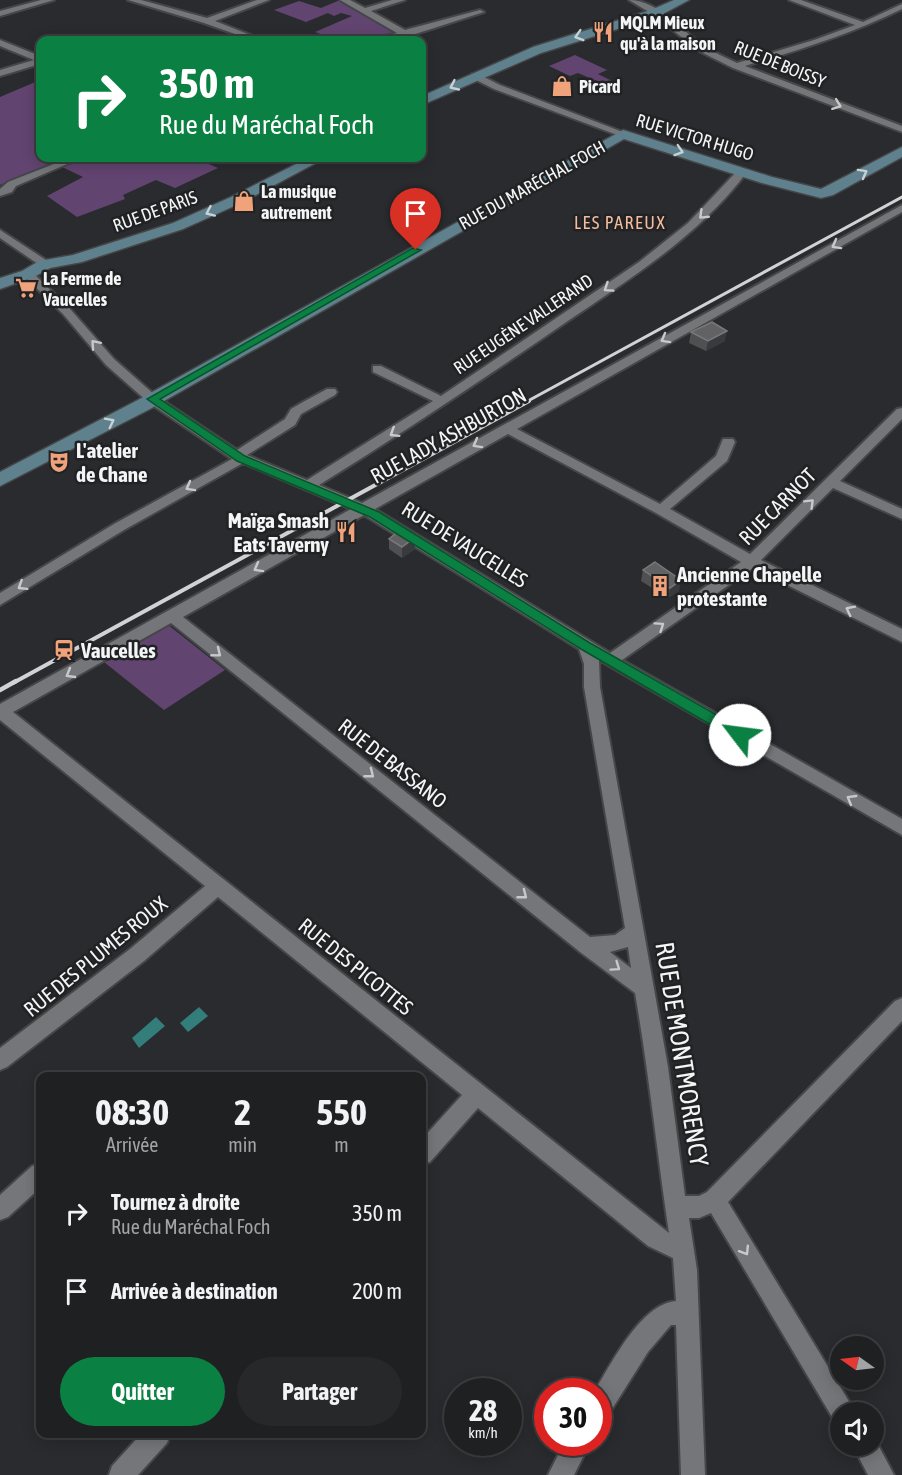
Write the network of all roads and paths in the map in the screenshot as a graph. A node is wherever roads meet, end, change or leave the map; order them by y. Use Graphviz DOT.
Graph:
graph roads {
  1 [pos="50,0"];
  2 [pos="132,0"];
  3 [pos="265,0"];
  4 [pos="344,0"];
  5 [pos="401,0"];
  6 [pos="633,0"];
  7 [pos="683,0"];
  8 [pos="794,0"];
  9 [pos="902,6"];
  10 [pos="364,10"];
  11 [pos="482,11"];
  12 [pos="655,13"];
  13 [pos="0,14"];
  14 [pos="207,21"];
  15 [pos="863,25"];
  16 [pos="406,34"];
  17 [pos="248,36"];
  18 [pos="397,36"];
  19 [pos="0,43"];
  20 [pos="36,58"];
  21 [pos="36,61"];
  22 [pos="736,66"];
  23 [pos="0,73"];
  24 [pos="481,74"];
  25 [pos="426,99"];
  26 [pos="902,129"];
  27 [pos="623,134"];
  28 [pos="902,152"];
  29 [pos="66,162"];
  30 [pos="310,162"];
  31 [pos="742,172"];
  32 [pos="4,191"];
  33 [pos="902,208"];
  34 [pos="0,233"];
  35 [pos="45,264"];
  36 [pos="28,274"];
  37 [pos="0,284"];
  38 [pos="377,369"];
  39 [pos="332,392"];
  40 [pos="152,399"];
  41 [pos="442,401"];
  42 [pos="902,412"];
  43 [pos="506,428"];
  44 [pos="728,442"];
  45 [pos="239,457"];
  46 [pos="0,480"];
  47 [pos="831,482"];
  48 [pos="308,486"];
  49 [pos="361,510"];
  50 [pos="661,510"];
  51 [pos="902,514"];
  52 [pos="752,561"];
  53 [pos="0,600"];
  54 [pos="172,616"];
  55 [pos="902,636"];
  56 [pos="586,646"];
  57 [pos="612,659"];
  58 [pos="0,712"];
  59 [pos="902,828"];
  60 [pos="217,886"];
  61 [pos="635,931"];
  62 [pos="587,946"];
  63 [pos="645,988"];
  64 [pos="902,1007"];
  65 [pos="0,1060"];
  66 [pos="477,1094"];
  67 [pos="426,1150"];
  68 [pos="36,1178"];
  69 [pos="715,1200"];
  70 [pos="677,1207"];
  71 [pos="0,1209"];
  72 [pos="684,1252"];
  73 [pos="688,1314"];
  74 [pos="612,1386"];
  75 [pos="837,1402"];
  76 [pos="154,1438"];
  77 [pos="571,1456"];
  78 [pos="871,1456"];
  79 [pos="121,1475"];
  80 [pos="560,1475"];
  81 [pos="693,1475"];
  82 [pos="882,1475"];
  1 -- 13 [label="street"];
  2 -- 14 [label="street"];
  3 -- 14 [label="street"];
  4 -- 10 [label="street"];
  5 -- 10 [label="street"];
  6 -- 12 [label="street, RUE DE BOISSY"];
  7 -- 12 [label="street"];
  8 -- 15 [label="street"];
  9 -- 15 [label="street"];
  10 -- 16 [label="street"];
  11 -- 16 [label="street"];
  12 -- 22 [label="street, RUE DE BOISSY"];
  12 -- 24 [label="street, one-way"];
  14 -- 17 [label="street"];
  15 -- 22 [label="street"];
  16 -- 18 [label="street"];
  19 -- 20 [label="street"];
  21 -- 23 [label="street"];
  22 -- 26 [label="street, RUE DE BOISSY, one-way"];
  24 -- 25 [label="street, one-way"];
  24 -- 27 [label="street, RUE VICTOR HUGO"];
  27 -- 31 [label="street, RUE VICTOR HUGO, one-way"];
  27 -- 40 [label="street, RUE DU MARÉCHAL FOCH"];
  31 -- 28 [label="street, RUE VICTOR HUGO, one-way"];
  29 -- 32 [label="street"];
  30 -- 35 [label="street, RUE DE PARIS, one-way"];
  31 -- 41 [label="street, RUE EUGÈNE VALLERAND, one-way"];
  33 -- 43 [label="street, RUE LADY ASHBURTON, one-way"];
  34 -- 35 [label="street"];
  35 -- 36 [label="street, RUE DE PARIS"];
  36 -- 37 [label="street, RUE DE PARIS"];
  40 -- 36 [label="street, RUE DE VAUCELLES, one-way"];
  38 -- 41 [label="street"];
  39 -- 45 [label="street"];
  40 -- 45 [label="street, RUE DE VAUCELLES"];
  46 -- 40 [label="street, RUE DU MARÉCHAL FOCH, one-way"];
  41 -- 48 [label="street, RUE EUGÈNE VALLERAND, one-way"];
  42 -- 47 [label="street, RUE CARNOT"];
  43 -- 49 [label="street, RUE LADY ASHBURTON, one-way"];
  43 -- 50 [label="street"];
  44 -- 50 [label="street"];
  45 -- 48 [label="street, RUE DE VAUCELLES"];
  45 -- 53 [label="street, one-way"];
  47 -- 51 [label="street"];
  52 -- 47 [label="street, RUE CARNOT, one-way"];
  48 -- 49 [label="street, RUE DE VAUCELLES"];
  49 -- 54 [label="street, RUE LADY ASHBURTON, one-way"];
  49 -- 56 [label="street, RUE DE VAUCELLES"];
  50 -- 52 [label="street"];
  55 -- 52 [label="street, one-way"];
  57 -- 52 [label="street, RUE CARNOT, one-way"];
  54 -- 58 [label="street, RUE LADY ASHBURTON, one-way"];
  54 -- 62 [label="street, RUE DE BASSANO, one-way"];
  56 -- 57 [label="street, RUE DE VAUCELLES"];
  56 -- 61 [label="street, RUE DE MONTMORENCY"];
  59 -- 57 [label="street, RUE DE VAUCELLES, one-way"];
  58 -- 60 [label="street, RUE DES PICOTTES"];
  60 -- 65 [label="street, RUE DES PLUMES ROUX"];
  60 -- 66 [label="street, RUE DES PICOTTES"];
  61 -- 62 [label="street"];
  61 -- 63 [label="street, RUE DE MONTMORENCY"];
  62 -- 63 [label="street, RUE DE BASSANO, one-way"];
  63 -- 70 [label="street, RUE DE MONTMORENCY"];
  64 -- 69 [label="street"];
  66 -- 67 [label="street"];
  66 -- 72 [label="street, RUE DES PICOTTES"];
  68 -- 71 [label="street"];
  69 -- 70 [label="street"];
  69 -- 75 [label="street, one-way"];
  70 -- 72 [label="street, RUE DE MONTMORENCY"];
  72 -- 73 [label="street, RUE DE MONTMORENCY"];
  73 -- 74 [label="street"];
  73 -- 81 [label="street, RUE DE MONTMORENCY"];
  76 -- 79 [label="street"];
  77 -- 80 [label="street"];
  78 -- 82 [label="street"];
}
